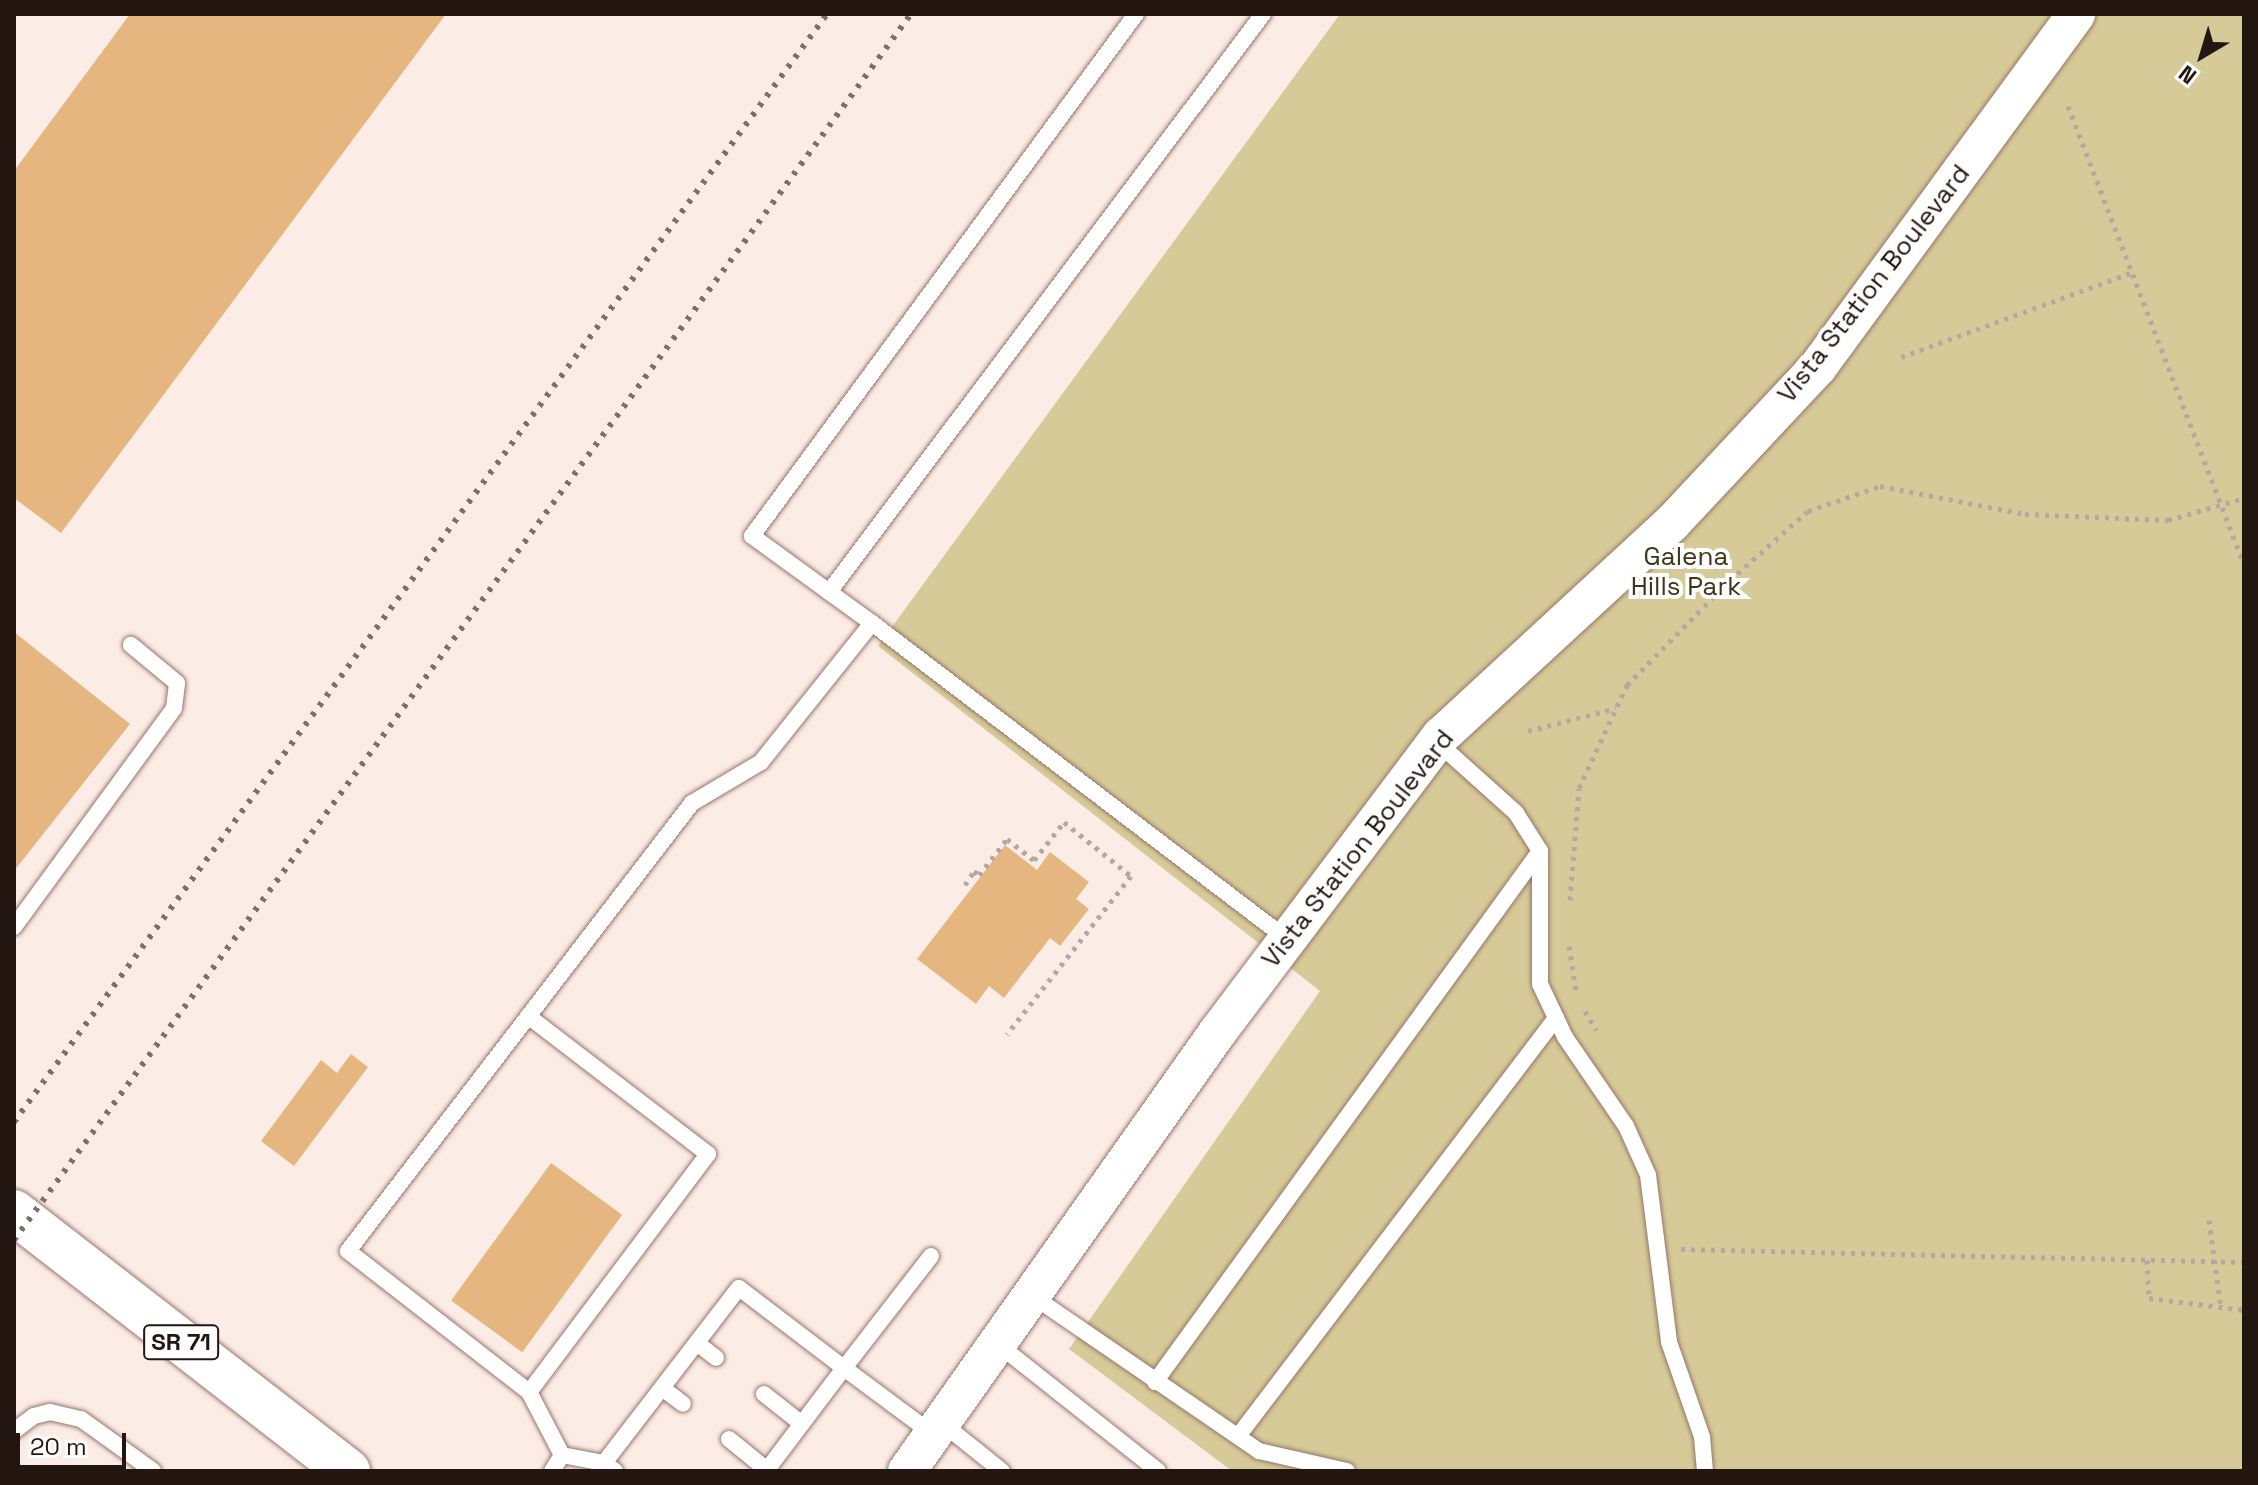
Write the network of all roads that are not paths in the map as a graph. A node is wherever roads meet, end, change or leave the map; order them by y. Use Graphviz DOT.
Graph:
graph roads {
  1 [pos="1136,14"];
  2 [pos="1263,14"];
  3 [pos="2076,14"];
  4 [pos="829,592"];
  5 [pos="872,623"];
  6 [pos="131,645"];
  7 [pos="1437,742"];
  8 [pos="1540,851"];
  9 [pos="14,927"];
  10 [pos="1287,939"];
  11 [pos="528,1016"];
  12 [pos="1556,1018"];
  13 [pos="14,1212"];
  14 [pos="931,1256"];
  15 [pos="1034,1297"];
  16 [pos="697,1343"];
  17 [pos="999,1345"];
  18 [pos="716,1358"];
  19 [pos="844,1368"];
  20 [pos="1155,1382"];
  21 [pos="662,1388"];
  22 [pos="529,1392"];
  23 [pos="764,1394"];
  24 [pos="683,1404"];
  25 [pos="802,1424"];
  26 [pos="938,1429"];
  27 [pos="14,1431"];
  28 [pos="1239,1435"];
  29 [pos="729,1439"];
  30 [pos="562,1455"];
  31 [pos="610,1467"];
  32 [pos="767,1470"];
  33 [pos="153,1471"];
  34 [pos="348,1471"];
  35 [pos="552,1471"];
  36 [pos="907,1471"];
  37 [pos="1002,1471"];
  38 [pos="1158,1471"];
  39 [pos="1347,1471"];
  40 [pos="1705,1471"];
  1 -- 4 [label="lane"];
  2 -- 4 [label="lane"];
  3 -- 7 [label="street, Vista Station Boulevard"];
  4 -- 5 [label="lane"];
  5 -- 10 [label="lane"];
  5 -- 11 [label="lane"];
  6 -- 9 [label="lane"];
  7 -- 8 [label="lane"];
  7 -- 10 [label="street, Vista Station Boulevard"];
  8 -- 12 [label="lane"];
  8 -- 20 [label="lane"];
  10 -- 15 [label="street, Vista Station Boulevard"];
  11 -- 22 [label="lane"];
  11 -- 22 [label="lane"];
  12 -- 28 [label="lane"];
  12 -- 40 [label="lane"];
  13 -- 34 [label="main road, SR 71"];
  14 -- 19 [label="lane"];
  15 -- 17 [label="street, Vista Station Boulevard"];
  15 -- 20 [label="lane"];
  16 -- 18 [label="lane"];
  16 -- 19 [label="lane"];
  16 -- 21 [label="lane"];
  17 -- 26 [label="street, Vista Station Boulevard"];
  17 -- 38 [label="lane"];
  19 -- 25 [label="lane"];
  19 -- 26 [label="lane"];
  20 -- 28 [label="lane"];
  21 -- 24 [label="lane"];
  21 -- 31 [label="lane"];
  22 -- 30 [label="lane"];
  23 -- 25 [label="lane"];
  25 -- 32 [label="lane"];
  26 -- 36 [label="street, Vista Station Boulevard"];
  26 -- 37 [label="lane"];
  27 -- 33 [label="lane"];
  28 -- 39 [label="lane"];
  29 -- 32 [label="lane"];
  30 -- 31 [label="lane"];
  30 -- 35 [label="lane"];
}
